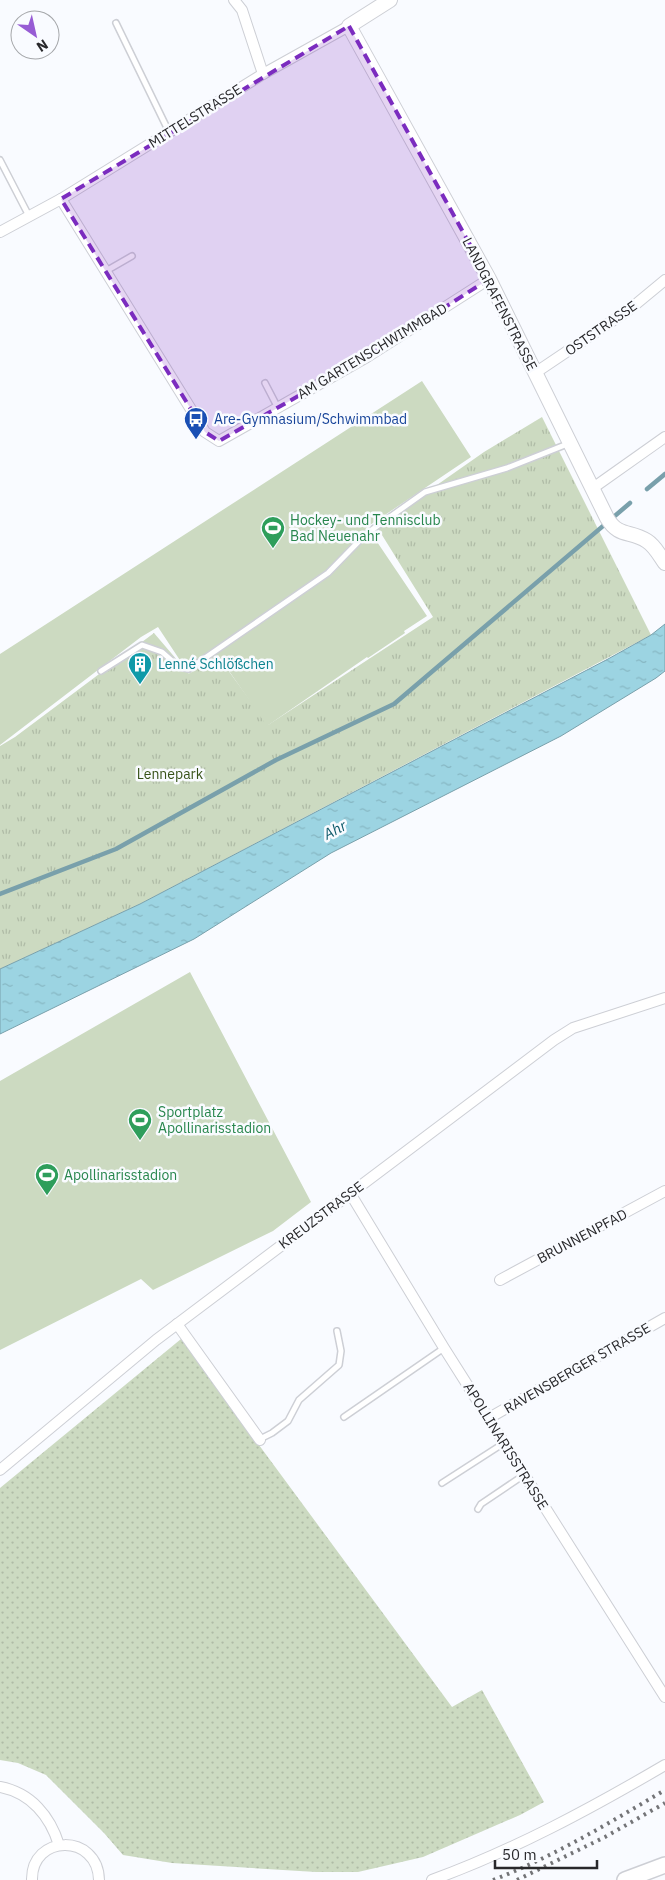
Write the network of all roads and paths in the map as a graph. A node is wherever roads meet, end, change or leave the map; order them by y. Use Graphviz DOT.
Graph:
graph roads {
  1 [pos="234,0"];
  2 [pos="390,0"];
  3 [pos="116,23"];
  4 [pos="349,26"];
  5 [pos="263,74"];
  6 [pos="169,132"];
  7 [pos="0,160"];
  8 [pos="60,199"];
  9 [pos="29,216"];
  10 [pos="0,232"];
  11 [pos="132,256"];
  12 [pos="106,271"];
  13 [pos="490,278"];
  14 [pos="665,280"];
  15 [pos="535,374"];
  16 [pos="264,383"];
  17 [pos="278,408"];
  18 [pos="665,437"];
  19 [pos="570,442"];
  20 [pos="593,488"];
  21 [pos="665,563"];
  22 [pos="102,671"];
  23 [pos="665,998"];
  24 [pos="665,1191"];
  25 [pos="350,1193"];
  26 [pos="500,1280"];
  27 [pos="665,1318"];
  28 [pos="177,1324"];
  29 [pos="336,1331"];
  30 [pos="444,1348"];
  31 [pos="344,1417"];
  32 [pos="489,1418"];
  33 [pos="260,1440"];
  34 [pos="505,1442"];
  35 [pos="0,1470"];
  36 [pos="524,1475"];
  37 [pos="442,1483"];
  38 [pos="478,1509"];
  39 [pos="665,1697"];
  40 [pos="665,1766"];
  41 [pos="0,1786"];
  42 [pos="59,1845"];
  43 [pos="665,1865"];
  44 [pos="32,1880"];
  45 [pos="98,1880"];
  46 [pos="432,1880"];
  47 [pos="625,1880"];
  1 -- 5 [label="street"];
  2 -- 4 [label="street, MITTELSTRASSE"];
  3 -- 6 [label="lane"];
  4 -- 5 [label="street, MITTELSTRASSE"];
  4 -- 13 [label="street, LANDGRAFENSTRASSE"];
  5 -- 6 [label="street, MITTELSTRASSE"];
  6 -- 8 [label="street, MITTELSTRASSE"];
  7 -- 9 [label="lane"];
  8 -- 9 [label="street, MITTELSTRASSE"];
  8 -- 12 [label="street, AM GARTENSCHWIMMBAD"];
  9 -- 10 [label="street, MITTELSTRASSE"];
  11 -- 12 [label="lane"];
  12 -- 17 [label="street, AM GARTENSCHWIMMBAD"];
  13 -- 15 [label="street, LANDGRAFENSTRASSE"];
  13 -- 17 [label="street, AM GARTENSCHWIMMBAD"];
  14 -- 15 [label="street, OSTSTRASSE"];
  15 -- 19 [label="street, LANDGRAFENSTRASSE"];
  16 -- 17 [label="lane"];
  18 -- 20 [label="street"];
  19 -- 20 [label="street, LANDGRAFENSTRASSE"];
  19 -- 22 [label="lane"];
  20 -- 21 [label="street, LANDGRAFENSTRASSE"];
  23 -- 25 [label="street, KREUZSTRASSE"];
  24 -- 26 [label="street, BRUNNENPFAD"];
  25 -- 28 [label="street, KREUZSTRASSE"];
  25 -- 30 [label="street, APOLLINARISSTRASSE"];
  27 -- 32 [label="street, RAVENSBERGER STRASSE"];
  28 -- 33 [label="street"];
  28 -- 35 [label="street, KREUZSTRASSE"];
  29 -- 33 [label="lane"];
  30 -- 31 [label="lane"];
  30 -- 32 [label="street, APOLLINARISSTRASSE"];
  32 -- 34 [label="street, APOLLINARISSTRASSE"];
  34 -- 36 [label="street, APOLLINARISSTRASSE"];
  34 -- 37 [label="lane"];
  36 -- 38 [label="lane"];
  36 -- 39 [label="street, APOLLINARISSTRASSE"];
  40 -- 46 [label="street"];
  41 -- 42 [label="street"];
  42 -- 44 [label="street"];
  42 -- 45 [label="street"];
  43 -- 47 [label="main road"];
}
